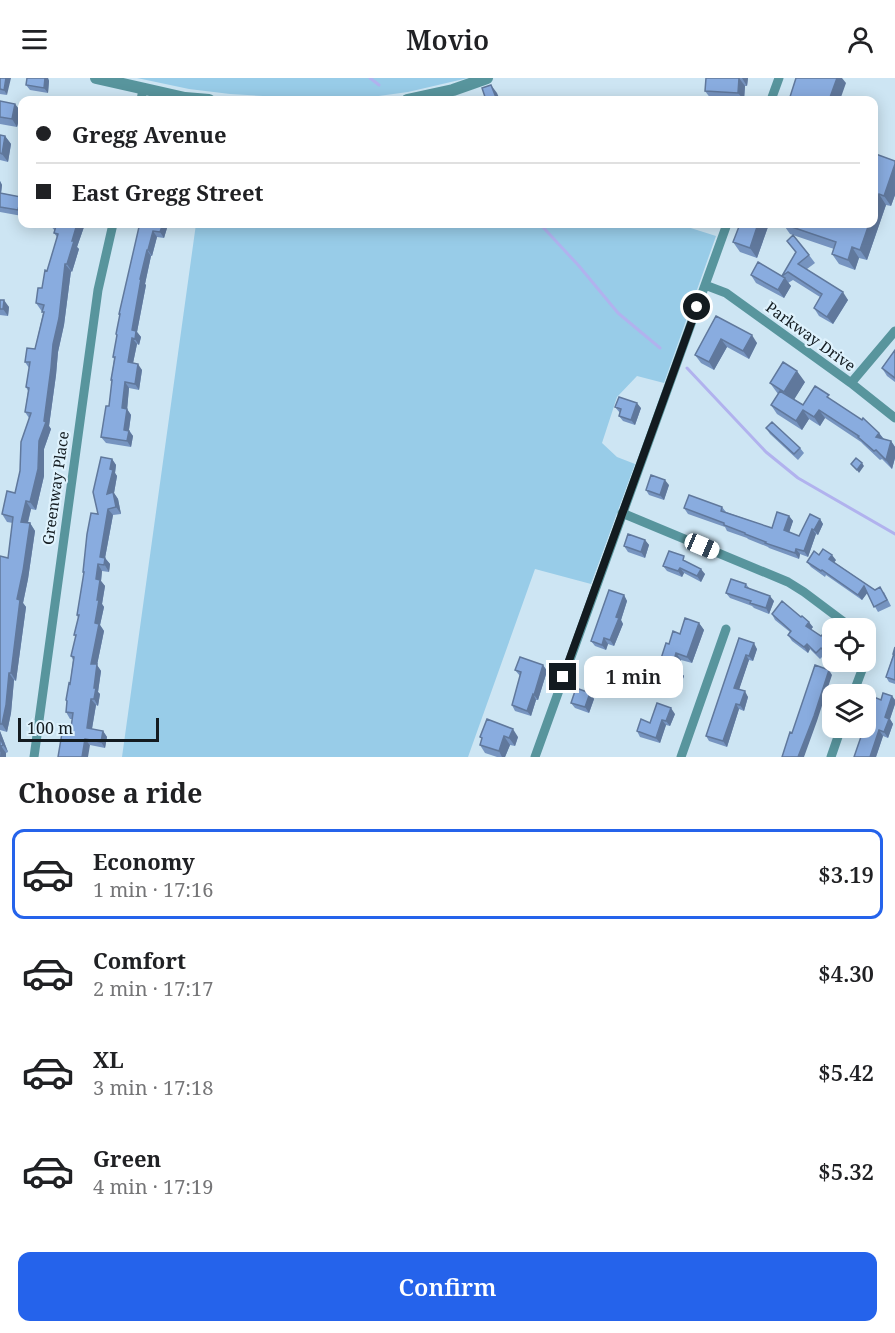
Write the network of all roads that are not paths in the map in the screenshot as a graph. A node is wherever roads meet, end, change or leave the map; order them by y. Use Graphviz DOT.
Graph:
graph roads {
  1 [pos="96,78"];
  2 [pos="487,78"];
  3 [pos="779,78"];
  4 [pos="142,95"];
  5 [pos="425,96"];
  6 [pos="772,96"];
  7 [pos="112,228"];
  8 [pos="726,228"];
  9 [pos="705,285"];
  10 [pos="895,331"];
  11 [pos="851,383"];
  12 [pos="895,418"];
  13 [pos="622,513"];
  14 [pos="839,618"];
  15 [pos="726,629"];
  16 [pos="838,738"];
  17 [pos="34,757"];
  18 [pos="535,757"];
  19 [pos="681,757"];
  20 [pos="831,757"];
  1 -- 4 [label="street"];
  2 -- 5 [label="street"];
  3 -- 6 [label="street"];
  7 -- 17 [label="street, Greenway Place"];
  8 -- 9 [label="street"];
  9 -- 11 [label="street, Parkway Drive"];
  9 -- 13 [label="street"];
  10 -- 11 [label="street"];
  11 -- 12 [label="street, Parkway Drive"];
  13 -- 14 [label="street"];
  13 -- 18 [label="street"];
  15 -- 19 [label="street"];
  16 -- 20 [label="street"];
}
